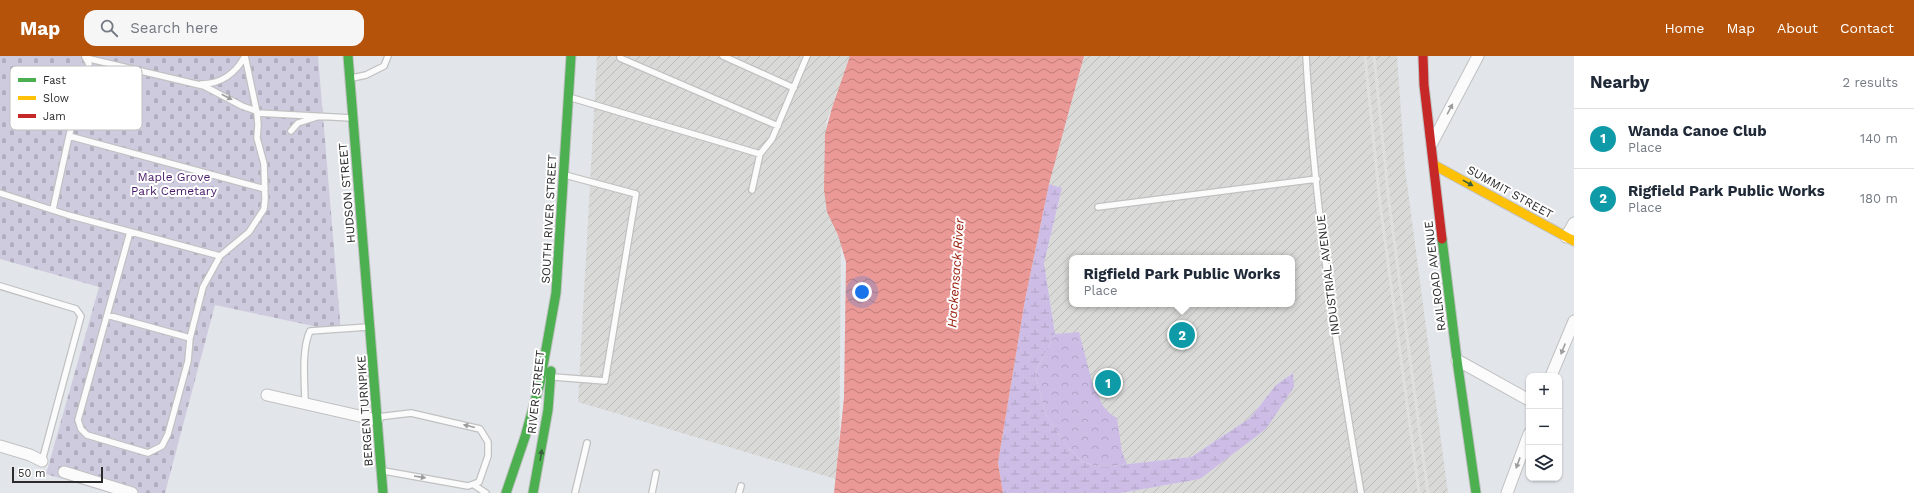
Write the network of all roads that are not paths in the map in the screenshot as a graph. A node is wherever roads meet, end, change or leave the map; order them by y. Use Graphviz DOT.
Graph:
graph roads {
  1 [pos="245,56"];
  2 [pos="348,56"];
  3 [pos="388,56"];
  4 [pos="571,56"];
  5 [pos="620,56"];
  6 [pos="723,56"];
  7 [pos="807,56"];
  8 [pos="1306,56"];
  9 [pos="1478,56"];
  10 [pos="85,57"];
  11 [pos="1421,61"];
  12 [pos="88,66"];
  13 [pos="122,66"];
  14 [pos="142,71"];
  15 [pos="350,79"];
  16 [pos="197,84"];
  17 [pos="794,88"];
  18 [pos="568,97"];
  19 [pos="256,112"];
  20 [pos="321,116"];
  21 [pos="353,118"];
  22 [pos="778,126"];
  23 [pos="71,130"];
  24 [pos="291,131"];
  25 [pos="69,136"];
  26 [pos="1432,143"];
  27 [pos="760,154"];
  28 [pos="1434,165"];
  29 [pos="563,175"];
  30 [pos="1316,179"];
  31 [pos="265,189"];
  32 [pos="752,190"];
  33 [pos="0,193"];
  34 [pos="1098,207"];
  35 [pos="53,209"];
  36 [pos="1574,223"];
  37 [pos="130,232"];
  38 [pos="1570,239"];
  39 [pos="220,256"];
  40 [pos="0,286"];
  41 [pos="556,293"];
  42 [pos="107,316"];
  43 [pos="1574,321"];
  44 [pos="371,327"];
  45 [pos="190,338"];
  46 [pos="1457,360"];
  47 [pos="1553,373"];
  48 [pos="550,377"];
  49 [pos="540,383"];
  50 [pos="267,395"];
  51 [pos="1526,398"];
  52 [pos="305,404"];
  53 [pos="377,419"];
  54 [pos="1526,442"];
  55 [pos="587,443"];
  56 [pos="0,446"];
  57 [pos="42,461"];
  58 [pos="381,470"];
  59 [pos="64,472"];
  60 [pos="656,473"];
  61 [pos="474,485"];
  62 [pos="741,486"];
  63 [pos="132,493"];
  64 [pos="383,493"];
  65 [pos="486,493"];
  66 [pos="506,493"];
  67 [pos="533,493"];
  68 [pos="575,493"];
  69 [pos="652,493"];
  70 [pos="739,493"];
  71 [pos="1361,493"];
  72 [pos="1476,493"];
  73 [pos="1507,493"];
  1 -- 16 [label="lane"];
  1 -- 19 [label="lane"];
  2 -- 15 [label="main road, HUDSON STREET"];
  3 -- 15 [label="lane"];
  4 -- 18 [label="main road, SOUTH RIVER STREET"];
  5 -- 22 [label="lane"];
  6 -- 17 [label="lane"];
  7 -- 17 [label="lane"];
  8 -- 30 [label="lane, INDUSTRIAL AVENUE"];
  26 -- 9 [label="street, one-way"];
  10 -- 12 [label="lane"];
  10 -- 13 [label="lane"];
  11 -- 26 [label="main road, RAILROAD AVENUE"];
  14 -- 16 [label="lane"];
  15 -- 21 [label="main road, HUDSON STREET"];
  16 -- 19 [label="lane, one-way"];
  17 -- 22 [label="lane"];
  18 -- 27 [label="lane"];
  18 -- 29 [label="main road, SOUTH RIVER STREET"];
  19 -- 20 [label="lane"];
  19 -- 31 [label="lane"];
  20 -- 21 [label="lane"];
  20 -- 24 [label="lane"];
  21 -- 44 [label="main road, HUDSON STREET"];
  22 -- 27 [label="lane"];
  23 -- 25 [label="lane"];
  25 -- 31 [label="lane"];
  25 -- 35 [label="lane"];
  26 -- 28 [label="main road, RAILROAD AVENUE"];
  27 -- 32 [label="lane"];
  28 -- 38 [label="main road, SUMMIT STREET, one-way"];
  28 -- 46 [label="main road, RAILROAD AVENUE"];
  29 -- 41 [label="main road, SOUTH RIVER STREET"];
  29 -- 48 [label="lane"];
  30 -- 34 [label="lane"];
  30 -- 71 [label="lane, INDUSTRIAL AVENUE"];
  31 -- 39 [label="lane"];
  33 -- 35 [label="lane"];
  35 -- 37 [label="lane"];
  36 -- 38 [label="street"];
  37 -- 39 [label="lane"];
  37 -- 42 [label="lane"];
  39 -- 45 [label="lane"];
  40 -- 57 [label="lane"];
  41 -- 48 [label="main road, RIVER STREET"];
  41 -- 49 [label="main road, SOUTH RIVER STREET"];
  42 -- 45 [label="lane"];
  42 -- 45 [label="lane"];
  43 -- 47 [label="street, one-way"];
  44 -- 52 [label="lane"];
  44 -- 53 [label="main road, BERGEN TURNPIKE"];
  46 -- 51 [label="street"];
  46 -- 72 [label="main road, RAILROAD AVENUE"];
  67 -- 48 [label="main road, RIVER STREET, one-way"];
  49 -- 66 [label="main road, RIVER STREET"];
  50 -- 52 [label="street"];
  52 -- 53 [label="street"];
  53 -- 58 [label="main road, BERGEN TURNPIKE"];
  61 -- 53 [label="lane, one-way"];
  54 -- 73 [label="street, one-way"];
  55 -- 68 [label="lane"];
  56 -- 57 [label="street"];
  58 -- 61 [label="lane, one-way"];
  58 -- 64 [label="main road, BERGEN TURNPIKE"];
  59 -- 63 [label="street"];
  60 -- 69 [label="lane"];
  61 -- 65 [label="lane"];
  62 -- 70 [label="lane"];
}
